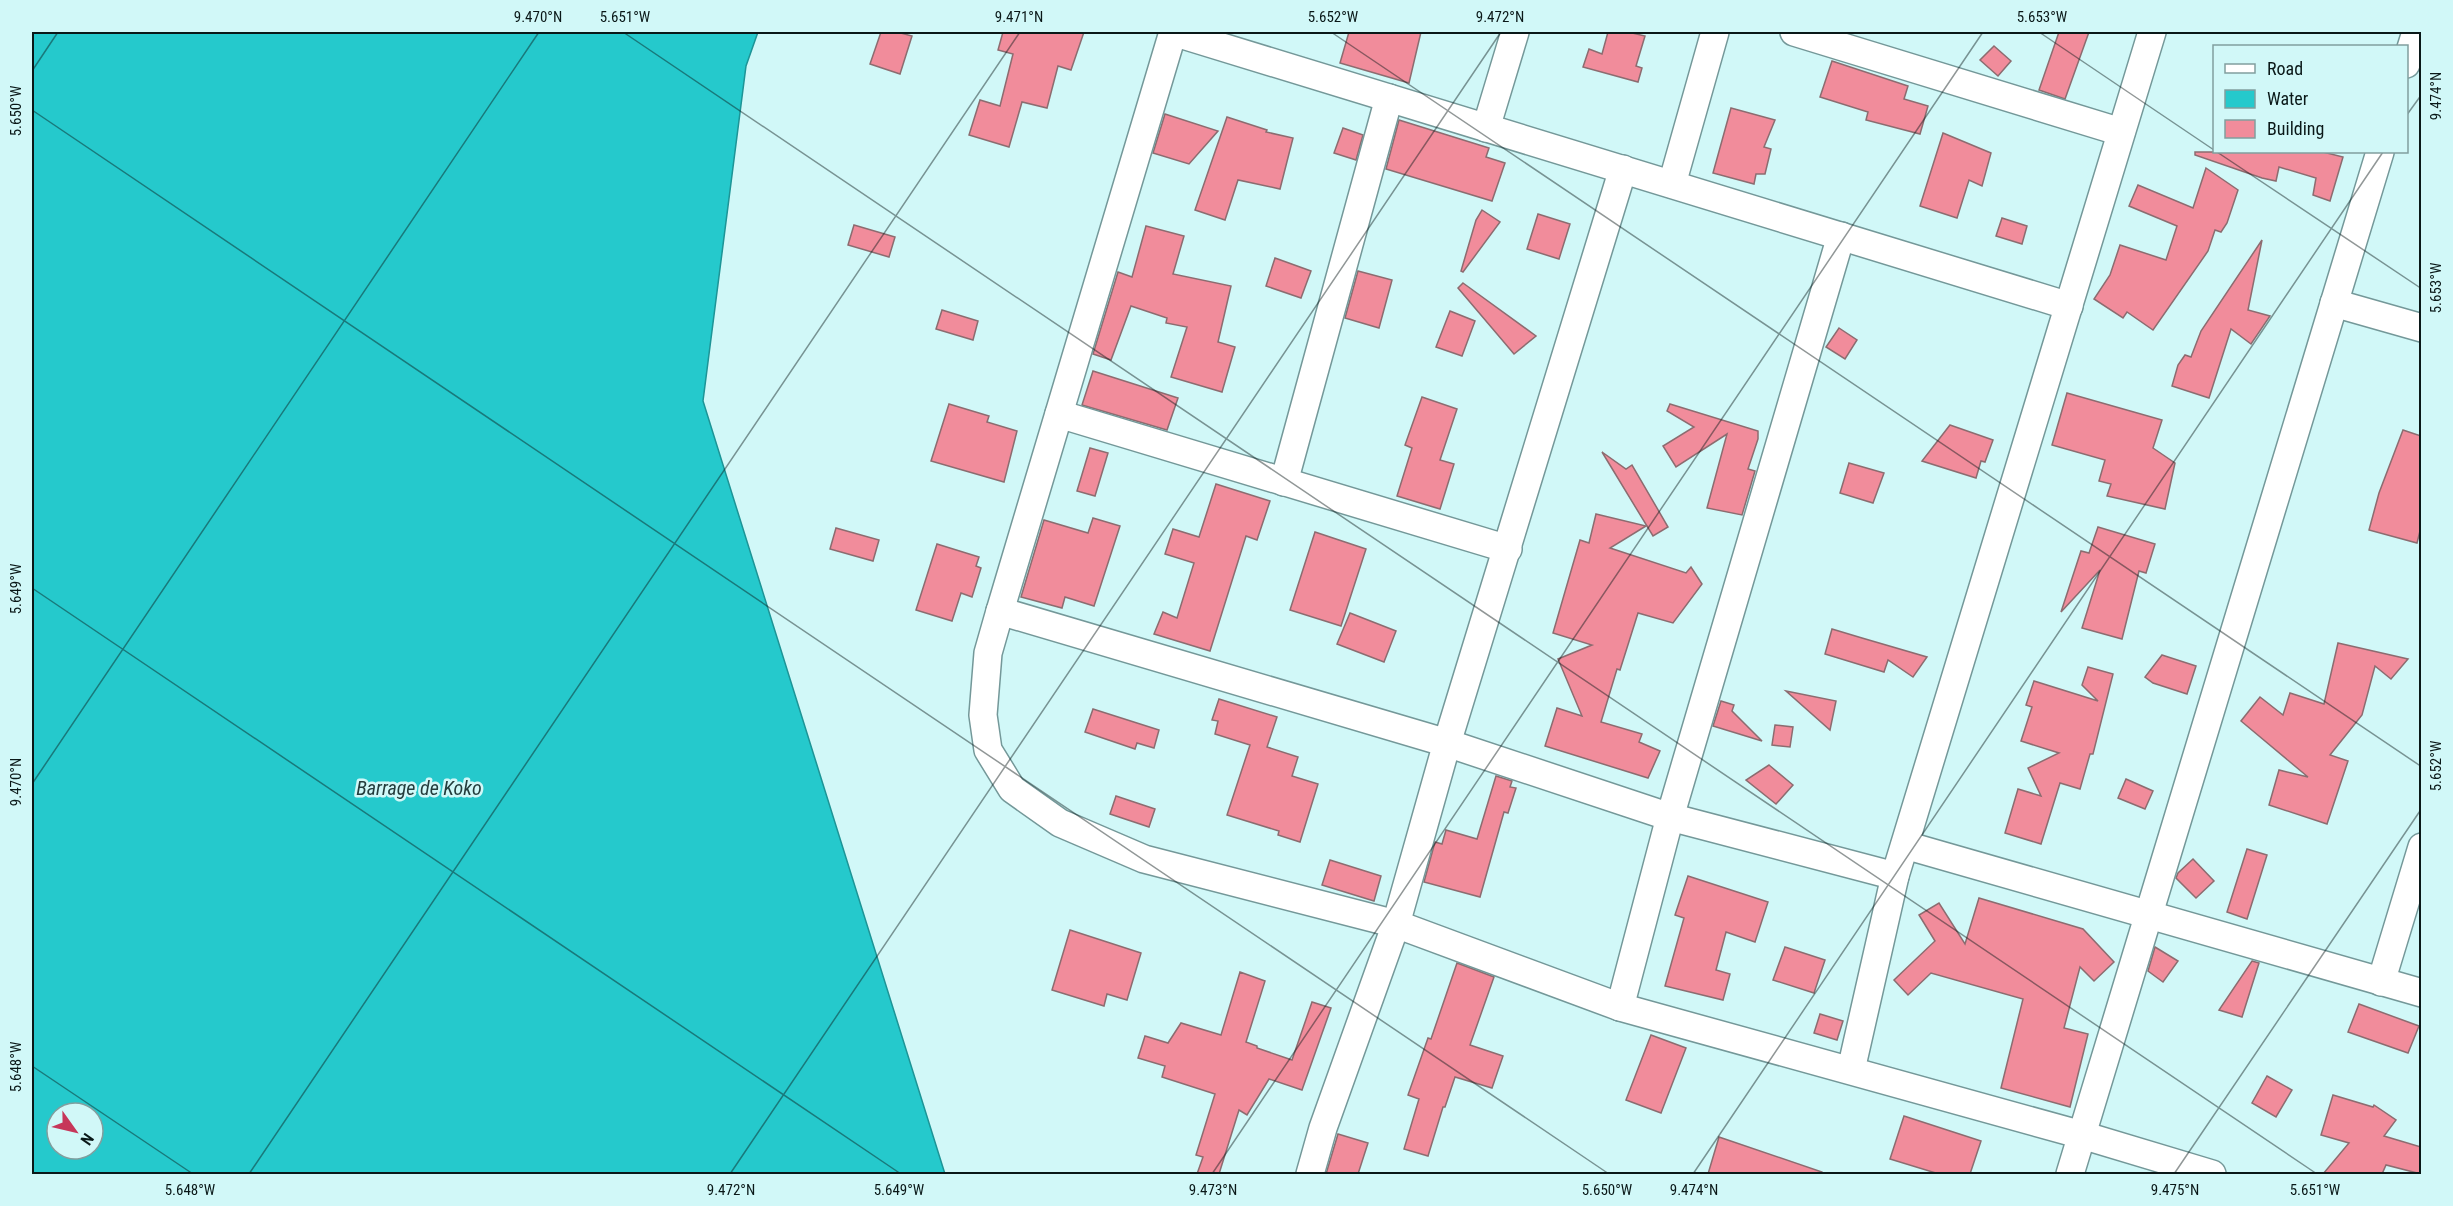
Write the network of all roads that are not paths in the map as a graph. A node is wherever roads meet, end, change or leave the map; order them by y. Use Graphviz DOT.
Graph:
graph roads {
  1 [pos="1173,32"];
  2 [pos="1515,32"];
  3 [pos="1716,32"];
  4 [pos="1794,32"];
  5 [pos="2152,32"];
  6 [pos="2416,32"];
  7 [pos="2408,58"];
  8 [pos="1389,98"];
  9 [pos="1486,128"];
  10 [pos="2121,132"];
  11 [pos="2380,153"];
  12 [pos="1623,169"];
  13 [pos="1672,184"];
  14 [pos="1841,236"];
  15 [pos="2334,303"];
  16 [pos="2069,306"];
  17 [pos="2421,328"];
  18 [pos="1059,414"];
  19 [pos="1284,482"];
  20 [pos="1508,549"];
  21 [pos="1000,611"];
  22 [pos="1447,743"];
  23 [pos="1670,817"];
  24 [pos="1905,845"];
  25 [pos="2421,847"];
  26 [pos="1895,876"];
  27 [pos="2148,915"];
  28 [pos="1396,924"];
  29 [pos="2381,981"];
  30 [pos="2421,993"];
  31 [pos="1620,1007"];
  32 [pos="1851,1070"];
  33 [pos="2082,1135"];
  34 [pos="1310,1174"];
  35 [pos="2070,1174"];
  36 [pos="2212,1174"];
  1 -- 8 [label="street"];
  1 -- 18 [label="street"];
  2 -- 9 [label="street"];
  3 -- 13 [label="street"];
  4 -- 10 [label="street"];
  5 -- 10 [label="street"];
  6 -- 7 [label="street"];
  8 -- 9 [label="street"];
  8 -- 19 [label="street"];
  9 -- 12 [label="street"];
  10 -- 16 [label="street"];
  11 -- 15 [label="street"];
  12 -- 13 [label="street"];
  12 -- 20 [label="street"];
  13 -- 14 [label="street"];
  14 -- 16 [label="street"];
  14 -- 23 [label="street"];
  15 -- 17 [label="street"];
  15 -- 27 [label="street"];
  16 -- 24 [label="street"];
  18 -- 19 [label="street"];
  18 -- 21 [label="street"];
  19 -- 20 [label="street"];
  20 -- 22 [label="street"];
  21 -- 22 [label="street"];
  21 -- 28 [label="street"];
  22 -- 23 [label="street"];
  22 -- 28 [label="street"];
  23 -- 26 [label="street"];
  23 -- 31 [label="street"];
  24 -- 26 [label="street"];
  24 -- 27 [label="street"];
  25 -- 29 [label="street"];
  26 -- 32 [label="street"];
  27 -- 29 [label="street"];
  27 -- 33 [label="street"];
  28 -- 31 [label="street"];
  28 -- 34 [label="street"];
  29 -- 30 [label="street"];
  31 -- 32 [label="street"];
  32 -- 33 [label="street"];
  33 -- 35 [label="street"];
  33 -- 36 [label="street"];
}
